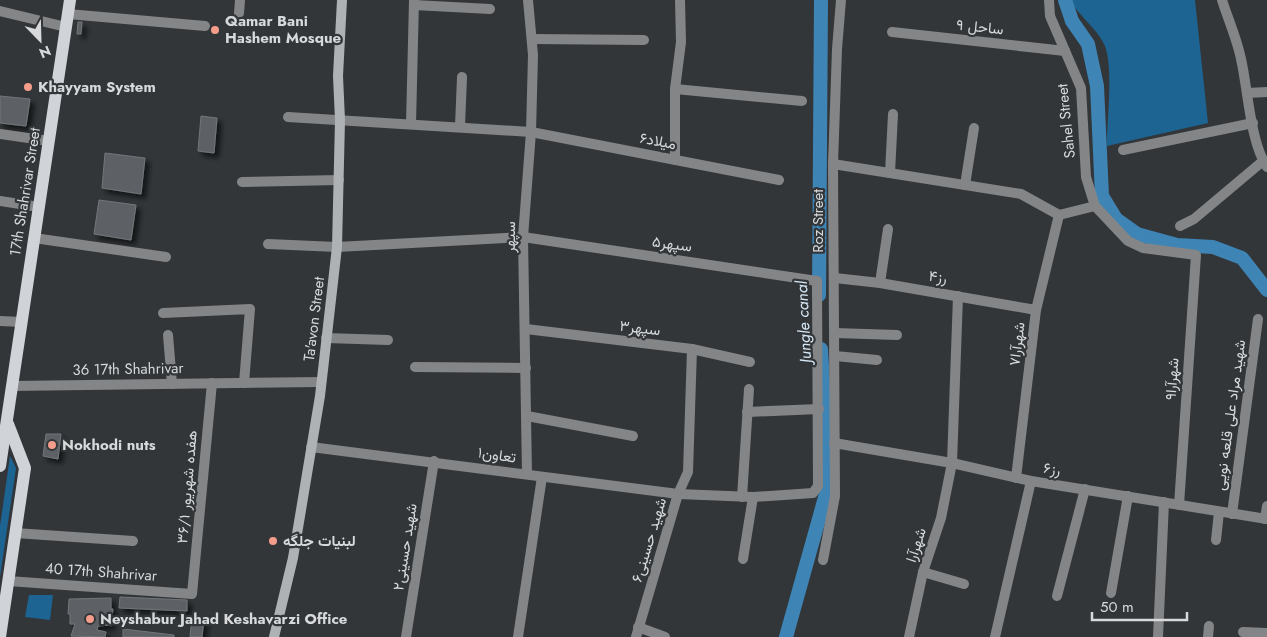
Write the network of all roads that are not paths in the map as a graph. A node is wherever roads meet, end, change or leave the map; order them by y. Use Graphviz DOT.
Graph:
graph roads {
  1 [pos="70,0"];
  2 [pos="240,0"];
  3 [pos="342,0"];
  4 [pos="528,0"];
  5 [pos="680,0"];
  6 [pos="841,0"];
  7 [pos="1049,0"];
  8 [pos="1222,0"];
  9 [pos="414,3"];
  10 [pos="490,9"];
  11 [pos="0,11"];
  12 [pos="240,13"];
  13 [pos="68,14"];
  14 [pos="205,26"];
  15 [pos="66,27"];
  16 [pos="892,32"];
  17 [pos="532,39"];
  18 [pos="644,40"];
  19 [pos="1065,51"];
  20 [pos="462,77"];
  21 [pos="676,89"];
  22 [pos="1267,92"];
  23 [pos="1247,93"];
  24 [pos="802,102"];
  25 [pos="893,114"];
  26 [pos="288,117"];
  27 [pos="340,120"];
  28 [pos="1253,123"];
  29 [pos="411,124"];
  30 [pos="460,126"];
  31 [pos="974,128"];
  32 [pos="531,132"];
  33 [pos="0,134"];
  34 [pos="49,141"];
  35 [pos="1123,150"];
  36 [pos="675,160"];
  37 [pos="833,164"];
  38 [pos="1265,164"];
  39 [pos="890,173"];
  40 [pos="340,180"];
  41 [pos="779,180"];
  42 [pos="242,182"];
  43 [pos="965,185"];
  44 [pos="0,201"];
  45 [pos="1095,206"];
  46 [pos="39,207"];
  47 [pos="1060,215"];
  48 [pos="1180,226"];
  49 [pos="888,230"];
  50 [pos="523,237"];
  51 [pos="34,238"];
  52 [pos="268,244"];
  53 [pos="337,247"];
  54 [pos="166,257"];
  55 [pos="835,278"];
  56 [pos="880,283"];
  57 [pos="958,296"];
  58 [pos="1036,310"];
  59 [pos="163,313"];
  60 [pos="1258,319"];
  61 [pos="0,321"];
  62 [pos="22,322"];
  63 [pos="526,330"];
  64 [pos="835,333"];
  65 [pos="168,335"];
  66 [pos="896,335"];
  67 [pos="326,338"];
  68 [pos="388,340"];
  69 [pos="692,349"];
  70 [pos="835,356"];
  71 [pos="877,360"];
  72 [pos="750,362"];
  73 [pos="415,367"];
  74 [pos="526,368"];
  75 [pos="321,382"];
  76 [pos="212,383"];
  77 [pos="244,383"];
  78 [pos="172,384"];
  79 [pos="12,386"];
  80 [pos="749,389"];
  81 [pos="819,409"];
  82 [pos="746,412"];
  83 [pos="527,416"];
  84 [pos="7,419"];
  85 [pos="633,436"];
  86 [pos="834,443"];
  87 [pos="312,447"];
  88 [pos="1,452"];
  89 [pos="434,461"];
  90 [pos="952,463"];
  91 [pos="0,466"];
  92 [pos="527,474"];
  93 [pos="542,477"];
  94 [pos="1016,478"];
  95 [pos="1030,481"];
  96 [pos="1085,489"];
  97 [pos="678,494"];
  98 [pos="1128,496"];
  99 [pos="742,497"];
  100 [pos="753,498"];
  101 [pos="1164,502"];
  102 [pos="1179,505"];
  103 [pos="1267,506"];
  104 [pos="1219,512"];
  105 [pos="1232,514"];
  106 [pos="1266,519"];
  107 [pos="15,533"];
  108 [pos="1216,540"];
  109 [pos="133,541"];
  110 [pos="744,559"];
  111 [pos="823,560"];
  112 [pos="923,572"];
  113 [pos="8,581"];
  114 [pos="964,584"];
  115 [pos="1111,593"];
  116 [pos="192,594"];
  117 [pos="1057,596"];
  118 [pos="637,632"];
  119 [pos="1243,632"];
  120 [pos="1267,633"];
  121 [pos="0,637"];
  122 [pos="274,637"];
  123 [pos="406,637"];
  124 [pos="518,637"];
  125 [pos="666,637"];
  126 [pos="909,637"];
  127 [pos="995,637"];
  128 [pos="1158,637"];
  1 -- 13 [label="main road, 17th Shahrivar Street"];
  2 -- 12 [label="street"];
  3 -- 27 [label="street, Ta'avon Street"];
  4 -- 17 [label="street, سپهر"];
  5 -- 21 [label="street"];
  6 -- 37 [label="street, Roz Street"];
  7 -- 19 [label="street, Sahel Street"];
  8 -- 23 [label="street"];
  9 -- 10 [label="street"];
  9 -- 29 [label="street"];
  11 -- 15 [label="street"];
  13 -- 14 [label="street"];
  13 -- 15 [label="main road, 17th Shahrivar Street"];
  15 -- 34 [label="main road, 17th Shahrivar Street"];
  16 -- 19 [label="street, ساحل ۹"];
  17 -- 18 [label="street"];
  17 -- 32 [label="street, سپهر"];
  19 -- 45 [label="street, Sahel Street"];
  20 -- 30 [label="street"];
  21 -- 24 [label="street"];
  21 -- 36 [label="street"];
  22 -- 23 [label="street"];
  23 -- 28 [label="street"];
  25 -- 39 [label="street"];
  26 -- 27 [label="street, میلاد۶"];
  27 -- 29 [label="street, میلاد۶"];
  27 -- 40 [label="street, Ta'avon Street"];
  28 -- 35 [label="street"];
  28 -- 38 [label="street"];
  29 -- 30 [label="street, میلاد۶"];
  30 -- 32 [label="street, میلاد۶"];
  31 -- 43 [label="street"];
  32 -- 36 [label="street, میلاد۶"];
  32 -- 50 [label="street, سپهر"];
  33 -- 34 [label="street"];
  34 -- 46 [label="main road, 17th Shahrivar Street"];
  36 -- 41 [label="street, میلاد۶"];
  37 -- 39 [label="street"];
  37 -- 55 [label="street, Roz Street"];
  38 -- 48 [label="street"];
  39 -- 43 [label="street"];
  40 -- 42 [label="street"];
  40 -- 53 [label="street, Ta'avon Street"];
  43 -- 47 [label="street"];
  44 -- 46 [label="street"];
  45 -- 47 [label="street"];
  45 -- 102 [label="street, شهرآرا۹"];
  46 -- 51 [label="main road, 17th Shahrivar Street"];
  47 -- 58 [label="street, شهرآرا۷"];
  49 -- 56 [label="street"];
  50 -- 53 [label="street, سپهر۵"];
  50 -- 63 [label="street, سپهر"];
  50 -- 81 [label="street, سپهر۵"];
  51 -- 54 [label="street"];
  51 -- 62 [label="main road, 17th Shahrivar Street"];
  52 -- 53 [label="street, سپهر۵"];
  53 -- 67 [label="street, Ta'avon Street"];
  55 -- 56 [label="street, رز۴"];
  55 -- 64 [label="street, Roz Street"];
  56 -- 57 [label="street, رز۴"];
  57 -- 58 [label="street, رز۴"];
  57 -- 90 [label="street, شهرآرا"];
  58 -- 94 [label="street, شهرآرا۷"];
  59 -- 77 [label="street"];
  60 -- 105 [label="street, شهید مراد علی قلعه نویی"];
  61 -- 62 [label="street"];
  62 -- 79 [label="main road, 17th Shahrivar Street"];
  63 -- 69 [label="street, سپهر۳"];
  63 -- 74 [label="street, سپهر"];
  64 -- 66 [label="street"];
  64 -- 70 [label="street, Roz Street"];
  65 -- 78 [label="street"];
  67 -- 68 [label="street"];
  67 -- 75 [label="street, Ta'avon Street"];
  69 -- 72 [label="street, سپهر۳"];
  69 -- 97 [label="street"];
  70 -- 71 [label="street"];
  70 -- 86 [label="street, Roz Street"];
  73 -- 74 [label="street"];
  74 -- 83 [label="street, سپهر"];
  75 -- 77 [label="street, 36 17th Shahrivar"];
  75 -- 87 [label="street, Ta'avon Street"];
  76 -- 77 [label="street, 36 17th Shahrivar"];
  76 -- 78 [label="street, 36 17th Shahrivar"];
  76 -- 116 [label="street, هفده شهریور ۳۶/۱"];
  78 -- 79 [label="street, 36 17th Shahrivar"];
  79 -- 84 [label="main road, 17th Shahrivar Street"];
  80 -- 82 [label="street"];
  81 -- 82 [label="street"];
  81 -- 100 [label="street, شهید حسینی۶"];
  82 -- 99 [label="street"];
  83 -- 85 [label="street"];
  83 -- 92 [label="street, سپهر"];
  84 -- 88 [label="main road, 17th Shahrivar Street"];
  84 -- 107 [label="main road, 17th Shahrivar Street"];
  86 -- 90 [label="street, رز۶"];
  86 -- 111 [label="street, Roz Street"];
  87 -- 89 [label="street, تعاون۱"];
  87 -- 122 [label="street, Ta'avon Street"];
  88 -- 91 [label="main road, 17th Shahrivar Street"];
  89 -- 92 [label="street, تعاون۱"];
  89 -- 123 [label="street, شهید حسینی۲"];
  90 -- 94 [label="street, رز۶"];
  90 -- 112 [label="street, شهرآرا"];
  92 -- 93 [label="street, تعاون۱"];
  93 -- 97 [label="street, تعاون۱"];
  93 -- 124 [label="street"];
  94 -- 95 [label="street, رز۶"];
  95 -- 96 [label="street, رز۶"];
  95 -- 127 [label="street"];
  96 -- 98 [label="street, رز۶"];
  96 -- 117 [label="street"];
  97 -- 99 [label="street, شهید حسینی۶"];
  97 -- 118 [label="street, شهید حسینی۶"];
  98 -- 101 [label="street, رز۶"];
  98 -- 115 [label="street"];
  99 -- 100 [label="street, شهید حسینی۶"];
  100 -- 110 [label="street"];
  101 -- 102 [label="street, رز۶"];
  101 -- 128 [label="street"];
  102 -- 104 [label="street, رز۶"];
  103 -- 106 [label="street"];
  104 -- 105 [label="street, رز۶"];
  104 -- 108 [label="street"];
  105 -- 106 [label="street, رز۶"];
  107 -- 109 [label="street"];
  107 -- 113 [label="main road, 17th Shahrivar Street"];
  112 -- 114 [label="street"];
  112 -- 126 [label="street, شهرآرا"];
  113 -- 116 [label="street, 40 17th Shahrivar"];
  113 -- 121 [label="main road, 17th Shahrivar Street"];
  118 -- 125 [label="street"];
  119 -- 120 [label="street"];
}
